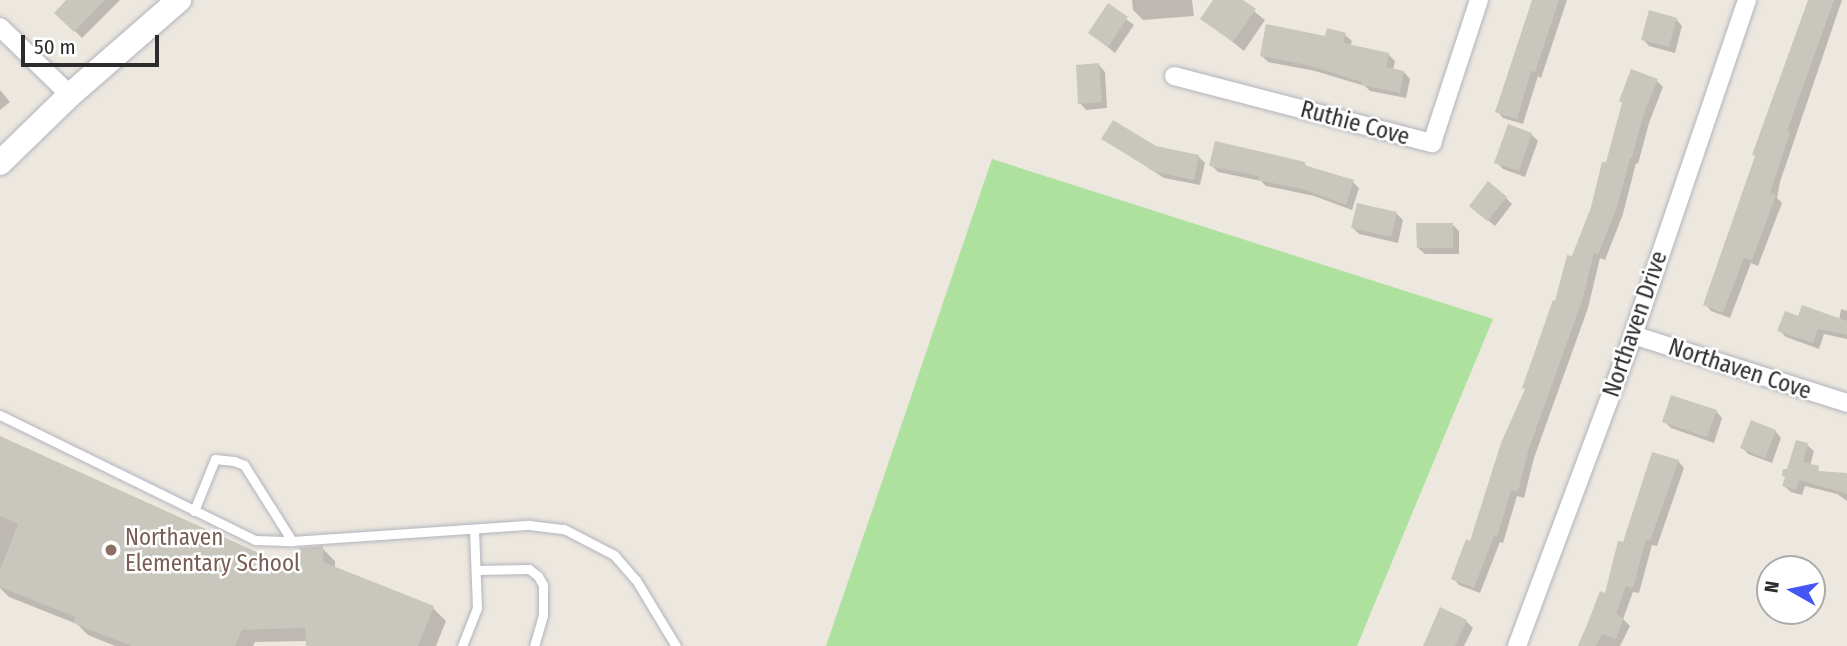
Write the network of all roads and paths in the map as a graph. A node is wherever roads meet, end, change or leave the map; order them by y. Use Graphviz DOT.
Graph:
graph roads {
  1 [pos="180,0"];
  2 [pos="1479,0"];
  3 [pos="1747,0"];
  4 [pos="0,27"];
  5 [pos="1174,76"];
  6 [pos="69,95"];
  7 [pos="0,163"];
  8 [pos="1633,335"];
  9 [pos="1847,403"];
  10 [pos="0,415"];
  11 [pos="194,511"];
  12 [pos="474,529"];
  13 [pos="292,541"];
  14 [pos="476,570"];
  15 [pos="462,646"];
  16 [pos="534,646"];
  17 [pos="676,646"];
  18 [pos="1517,646"];
  1 -- 6 [label="street"];
  2 -- 5 [label="street, Ruthie Cove"];
  3 -- 8 [label="street, Northaven Drive"];
  4 -- 6 [label="street"];
  6 -- 7 [label="street"];
  8 -- 9 [label="street, Northaven Cove"];
  8 -- 18 [label="street, Northaven Drive"];
  10 -- 11 [label="lane"];
  11 -- 13 [label="lane"];
  11 -- 13 [label="lane"];
  12 -- 13 [label="lane"];
  12 -- 14 [label="lane"];
  12 -- 17 [label="lane"];
  14 -- 15 [label="lane"];
  14 -- 16 [label="lane"];
}
